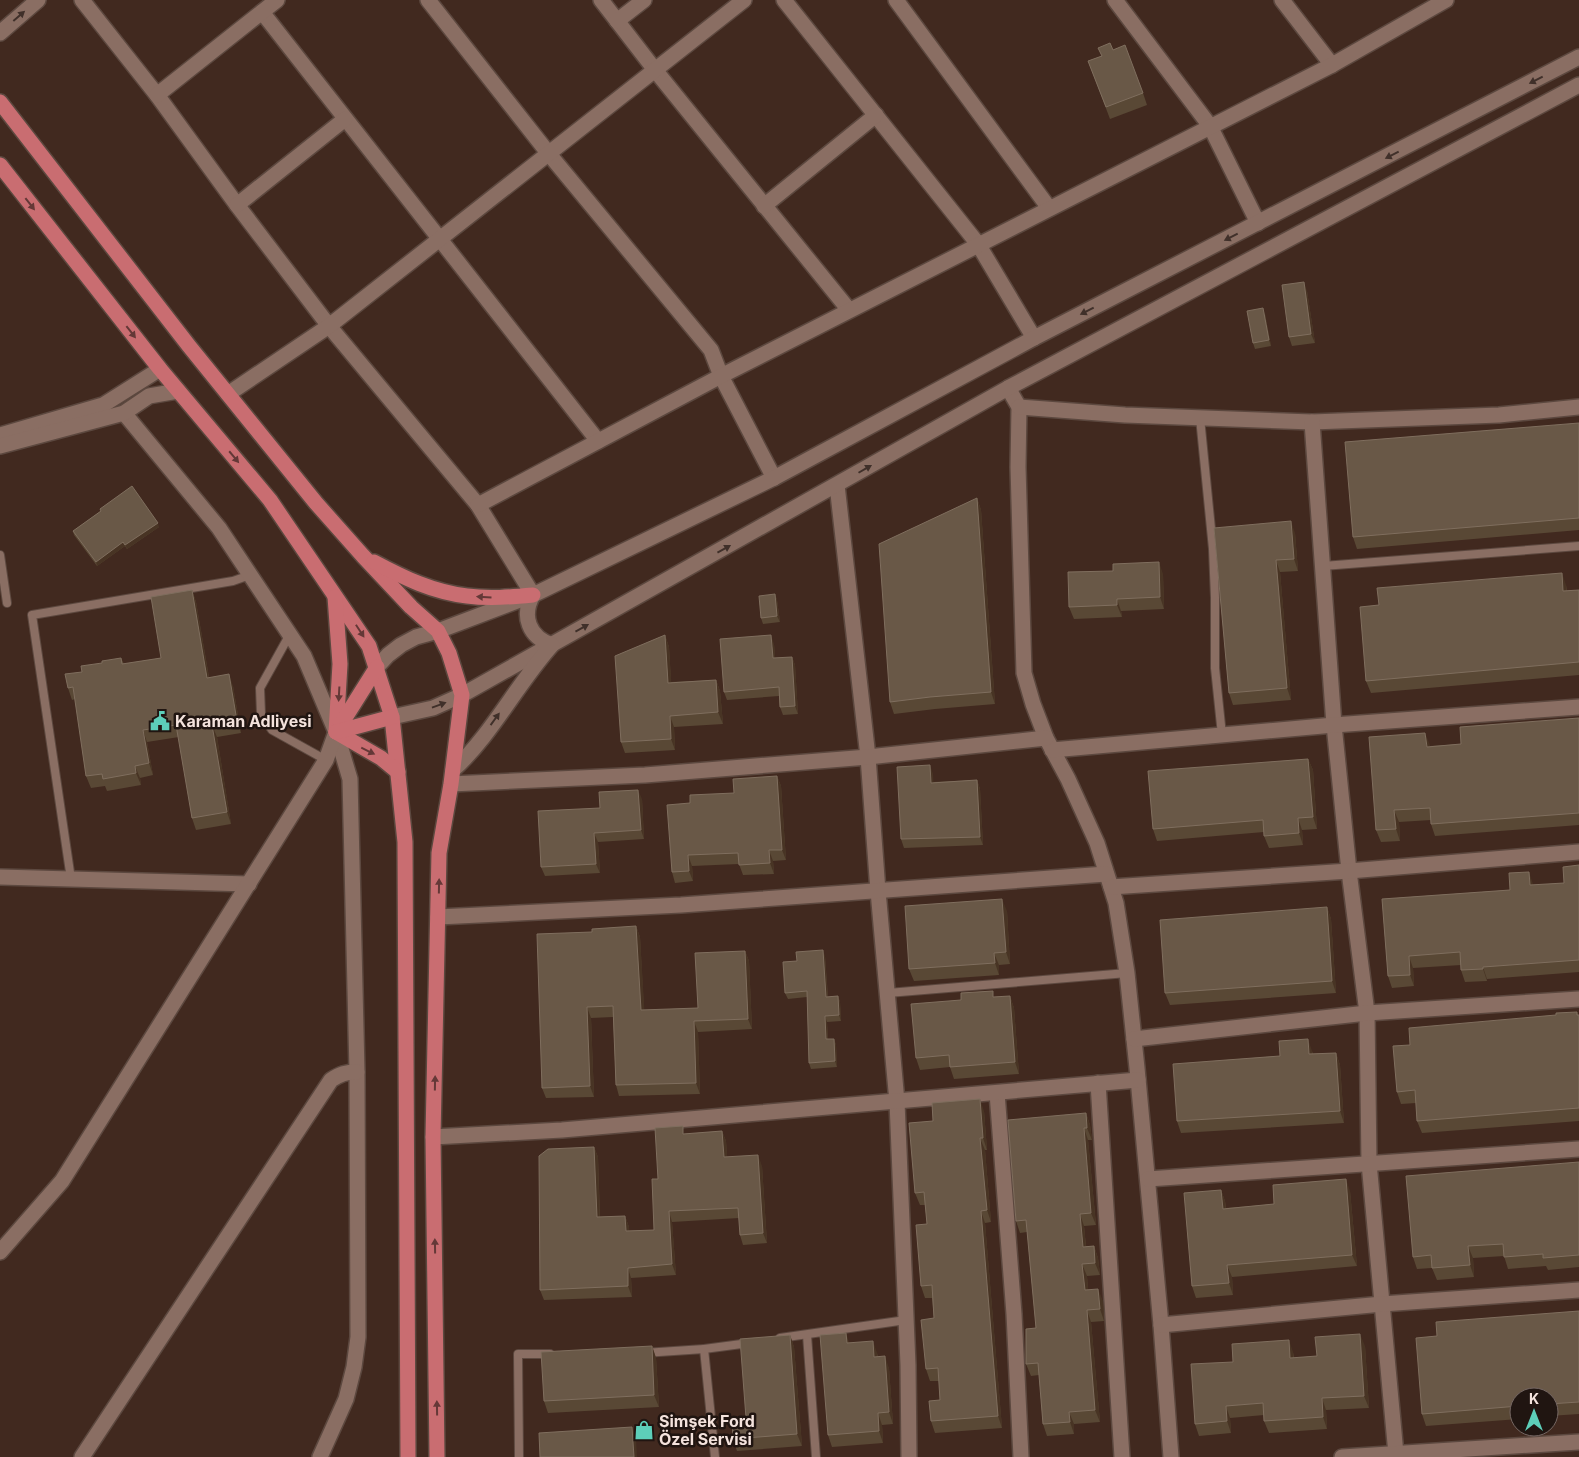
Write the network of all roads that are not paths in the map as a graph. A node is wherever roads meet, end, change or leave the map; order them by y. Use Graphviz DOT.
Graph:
graph roads {
  1 [pos="38,0"];
  2 [pos="82,0"];
  3 [pos="277,0"];
  4 [pos="428,0"];
  5 [pos="601,0"];
  6 [pos="644,0"];
  7 [pos="744,0"];
  8 [pos="784,0"];
  9 [pos="896,0"];
  10 [pos="1115,0"];
  11 [pos="1282,0"];
  12 [pos="1446,0"];
  13 [pos="262,12"];
  14 [pos="617,20"];
  15 [pos="0,33"];
  16 [pos="1579,57"];
  17 [pos="1332,65"];
  18 [pos="655,70"];
  19 [pos="1579,85"];
  20 [pos="157,95"];
  21 [pos="0,102"];
  22 [pos="876,115"];
  23 [pos="345,119"];
  24 [pos="1210,126"];
  25 [pos="549,154"];
  26 [pos="0,166"];
  27 [pos="237,205"];
  28 [pos="764,206"];
  29 [pos="1049,208"];
  30 [pos="1258,223"];
  31 [pos="439,240"];
  32 [pos="978,244"];
  33 [pos="849,310"];
  34 [pos="329,326"];
  35 [pos="1034,338"];
  36 [pos="160,369"];
  37 [pos="721,376"];
  38 [pos="1008,388"];
  39 [pos="178,391"];
  40 [pos="228,394"];
  41 [pos="1019,406"];
  42 [pos="1579,406"];
  43 [pos="124,413"];
  44 [pos="1200,418"];
  45 [pos="1312,422"];
  46 [pos="0,435"];
  47 [pos="598,441"];
  48 [pos="0,446"];
  49 [pos="774,478"];
  50 [pos="837,485"];
  51 [pos="478,505"];
  52 [pos="1579,546"];
  53 [pos="0,555"];
  54 [pos="363,556"];
  55 [pos="1323,566"];
  56 [pos="250,575"];
  57 [pos="335,593"];
  58 [pos="533,596"];
  59 [pos="7,603"];
  60 [pos="438,631"];
  61 [pos="290,634"];
  62 [pos="552,645"];
  63 [pos="377,667"];
  64 [pos="462,695"];
  65 [pos="1579,707"];
  66 [pos="392,717"];
  67 [pos="1334,725"];
  68 [pos="336,732"];
  69 [pos="1222,735"];
  70 [pos="1049,744"];
  71 [pos="868,757"];
  72 [pos="326,760"];
  73 [pos="398,772"];
  74 [pos="452,777"];
  75 [pos="1579,852"];
  76 [pos="1349,871"];
  77 [pos="0,877"];
  78 [pos="71,879"];
  79 [pos="1108,880"];
  80 [pos="249,884"];
  81 [pos="878,891"];
  82 [pos="438,917"];
  83 [pos="1127,973"];
  84 [pos="888,993"];
  85 [pos="1579,999"];
  86 [pos="1367,1013"];
  87 [pos="1134,1039"];
  88 [pos="357,1072"];
  89 [pos="1138,1080"];
  90 [pos="1098,1083"];
  91 [pos="997,1093"];
  92 [pos="897,1102"];
  93 [pos="433,1137"];
  94 [pos="1579,1149"];
  95 [pos="1369,1163"];
  96 [pos="1148,1179"];
  97 [pos="0,1252"];
  98 [pos="1579,1290"];
  99 [pos="1382,1304"];
  100 [pos="906,1320"];
  101 [pos="1161,1325"];
  102 [pos="807,1334"];
  103 [pos="769,1340"];
  104 [pos="760,1341"];
  105 [pos="704,1349"];
  106 [pos="632,1353"];
  107 [pos="556,1354"];
  108 [pos="1579,1442"];
  109 [pos="1396,1454"];
  110 [pos="82,1457"];
  111 [pos="320,1457"];
  112 [pos="408,1457"];
  113 [pos="437,1457"];
  114 [pos="519,1457"];
  115 [pos="715,1457"];
  116 [pos="816,1457"];
  117 [pos="909,1457"];
  118 [pos="1021,1457"];
  119 [pos="1122,1457"];
  120 [pos="1171,1457"];
  121 [pos="1342,1457"];
  15 -- 1 [label="street, one-way"];
  2 -- 20 [label="street"];
  3 -- 13 [label="street"];
  4 -- 25 [label="street"];
  5 -- 14 [label="street"];
  6 -- 14 [label="street"];
  7 -- 18 [label="street"];
  8 -- 22 [label="street"];
  9 -- 29 [label="street"];
  10 -- 24 [label="street"];
  11 -- 17 [label="street"];
  12 -- 17 [label="street"];
  13 -- 20 [label="street"];
  13 -- 23 [label="street"];
  14 -- 18 [label="street"];
  16 -- 30 [label="street, one-way"];
  17 -- 24 [label="street"];
  18 -- 25 [label="street"];
  18 -- 28 [label="street"];
  19 -- 38 [label="street"];
  20 -- 27 [label="street"];
  21 -- 40 [label="main road"];
  22 -- 28 [label="street"];
  22 -- 32 [label="street"];
  23 -- 27 [label="street"];
  23 -- 31 [label="street"];
  24 -- 29 [label="street"];
  24 -- 30 [label="street"];
  25 -- 31 [label="street"];
  25 -- 37 [label="street"];
  26 -- 36 [label="main road, one-way"];
  27 -- 34 [label="street"];
  28 -- 33 [label="street"];
  29 -- 32 [label="street"];
  30 -- 35 [label="street, one-way"];
  31 -- 34 [label="street"];
  31 -- 47 [label="street"];
  32 -- 33 [label="street"];
  32 -- 35 [label="street"];
  33 -- 37 [label="street"];
  34 -- 40 [label="street"];
  34 -- 51 [label="street"];
  35 -- 49 [label="street"];
  36 -- 39 [label="main road"];
  36 -- 46 [label="street"];
  37 -- 47 [label="street"];
  37 -- 49 [label="street"];
  38 -- 41 [label="street"];
  50 -- 38 [label="street, one-way"];
  39 -- 43 [label="street"];
  39 -- 57 [label="main road, one-way"];
  40 -- 54 [label="main road"];
  41 -- 44 [label="street"];
  41 -- 70 [label="street"];
  42 -- 45 [label="street"];
  43 -- 48 [label="street"];
  43 -- 56 [label="street"];
  44 -- 45 [label="street"];
  44 -- 69 [label="lane"];
  45 -- 55 [label="street"];
  47 -- 51 [label="street"];
  49 -- 58 [label="street"];
  62 -- 50 [label="street, one-way"];
  50 -- 71 [label="street"];
  51 -- 58 [label="street"];
  52 -- 55 [label="lane"];
  53 -- 59 [label="lane"];
  58 -- 54 [label="main road, one-way"];
  54 -- 60 [label="main road"];
  55 -- 67 [label="street"];
  56 -- 61 [label="street"];
  56 -- 78 [label="lane"];
  57 -- 63 [label="main road, one-way"];
  57 -- 68 [label="main road, one-way"];
  58 -- 60 [label="street"];
  58 -- 62 [label="street"];
  60 -- 63 [label="street"];
  60 -- 64 [label="main road"];
  61 -- 68 [label="street"];
  61 -- 72 [label="lane"];
  62 -- 64 [label="street"];
  74 -- 62 [label="street, one-way"];
  63 -- 66 [label="main road"];
  63 -- 68 [label="main road"];
  66 -- 64 [label="street, one-way"];
  64 -- 74 [label="main road"];
  65 -- 67 [label="street"];
  66 -- 68 [label="main road"];
  66 -- 73 [label="main road"];
  67 -- 69 [label="street"];
  67 -- 76 [label="street"];
  68 -- 72 [label="street"];
  68 -- 73 [label="main road, one-way"];
  68 -- 88 [label="street"];
  69 -- 70 [label="street"];
  70 -- 71 [label="street"];
  70 -- 79 [label="street"];
  71 -- 74 [label="street"];
  71 -- 81 [label="street"];
  72 -- 80 [label="street"];
  73 -- 112 [label="main road"];
  82 -- 74 [label="main road, one-way"];
  75 -- 76 [label="street"];
  76 -- 79 [label="street"];
  76 -- 86 [label="street"];
  77 -- 78 [label="street"];
  78 -- 80 [label="street"];
  79 -- 81 [label="street"];
  79 -- 83 [label="street"];
  80 -- 97 [label="street"];
  81 -- 82 [label="street"];
  81 -- 84 [label="street"];
  93 -- 82 [label="main road, one-way"];
  83 -- 84 [label="lane"];
  83 -- 87 [label="street"];
  84 -- 92 [label="street"];
  85 -- 86 [label="street"];
  86 -- 87 [label="street"];
  86 -- 95 [label="street"];
  87 -- 89 [label="street"];
  88 -- 110 [label="street"];
  88 -- 111 [label="street"];
  89 -- 90 [label="street"];
  89 -- 96 [label="street"];
  90 -- 91 [label="street"];
  90 -- 119 [label="street"];
  91 -- 92 [label="street"];
  91 -- 118 [label="street"];
  92 -- 93 [label="street"];
  92 -- 100 [label="street"];
  113 -- 93 [label="main road, one-way"];
  94 -- 95 [label="street"];
  95 -- 96 [label="street"];
  95 -- 99 [label="street"];
  96 -- 101 [label="street"];
  98 -- 99 [label="street"];
  99 -- 101 [label="street"];
  99 -- 109 [label="street"];
  100 -- 102 [label="lane"];
  100 -- 117 [label="street"];
  101 -- 120 [label="street"];
  102 -- 103 [label="lane"];
  102 -- 116 [label="lane"];
  104 -- 105 [label="lane"];
  105 -- 106 [label="lane"];
  105 -- 115 [label="lane"];
  107 -- 114 [label="lane"];
  108 -- 109 [label="street"];
  109 -- 121 [label="street"];
}
